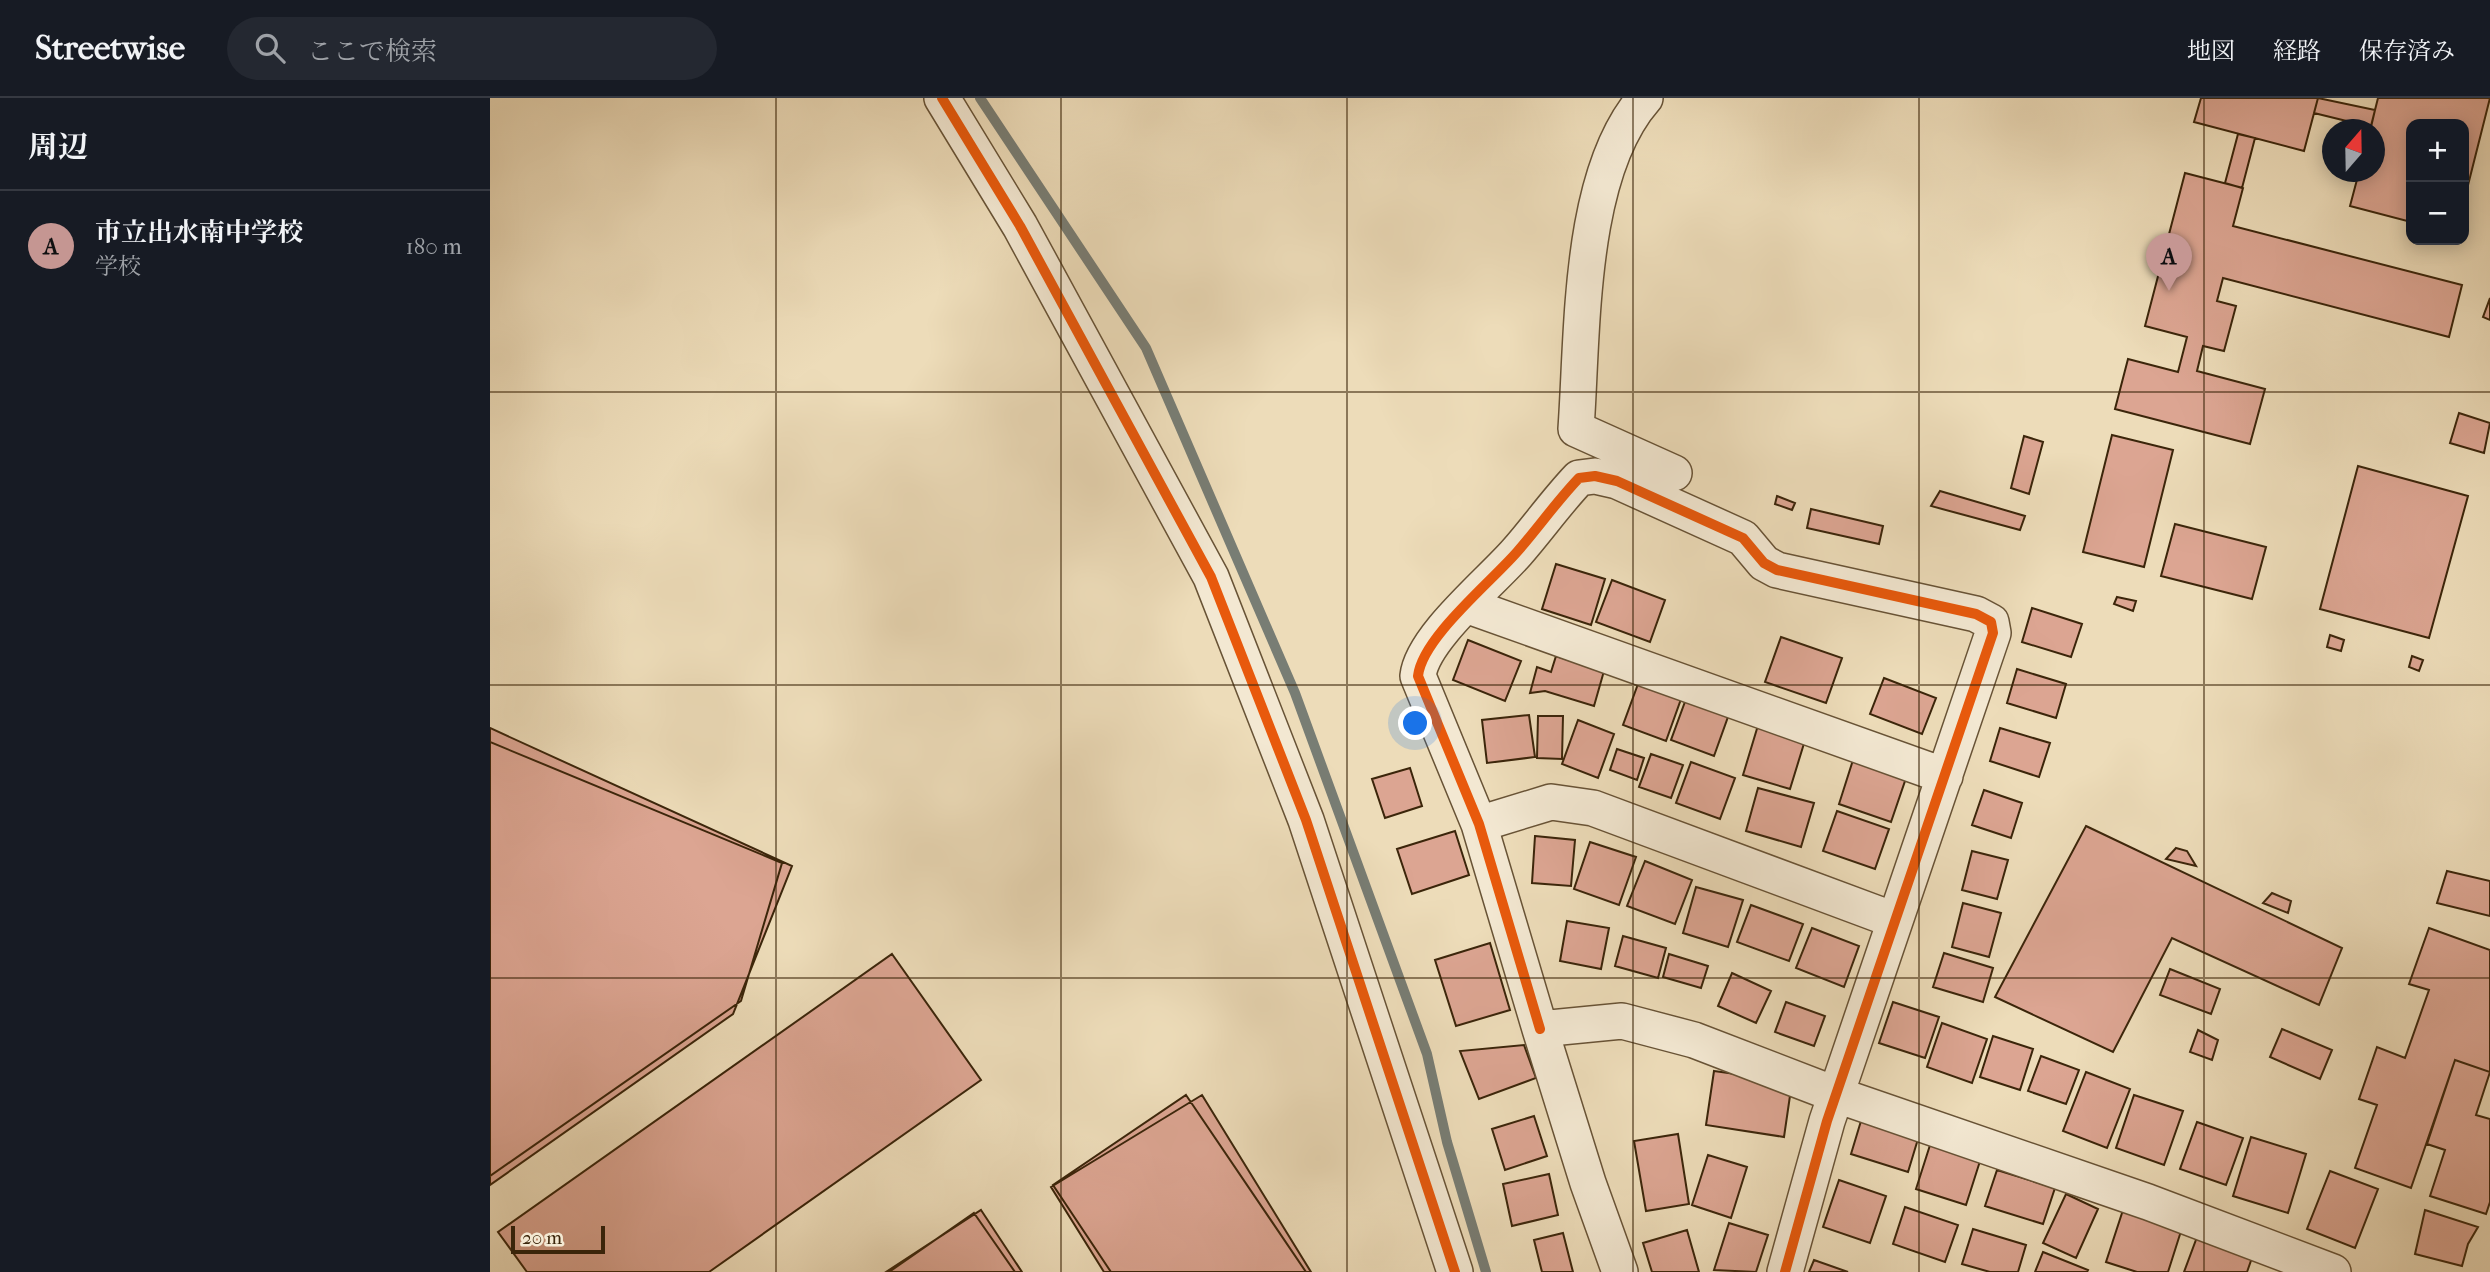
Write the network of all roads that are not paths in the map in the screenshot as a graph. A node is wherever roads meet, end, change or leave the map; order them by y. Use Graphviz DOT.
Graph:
graph roads {
  1 [pos="942,98"];
  2 [pos="1645,98"];
  3 [pos="1674,473"];
  4 [pos="1466,605"];
  5 [pos="1945,776"];
  6 [pos="1479,824"];
  7 [pos="1894,920"];
  8 [pos="1540,1030"];
  9 [pos="1837,1096"];
  10 [pos="1455,1272"];
  11 [pos="1620,1272"];
  12 [pos="1785,1272"];
  13 [pos="2333,1272"];
  1 -- 10 [label="street"];
  2 -- 3 [label="street"];
  4 -- 5 [label="street"];
  4 -- 5 [label="street"];
  4 -- 6 [label="street"];
  5 -- 7 [label="street"];
  6 -- 7 [label="street"];
  6 -- 8 [label="street"];
  7 -- 9 [label="street"];
  8 -- 9 [label="street"];
  8 -- 11 [label="street"];
  9 -- 12 [label="street"];
  9 -- 13 [label="street"];
}
